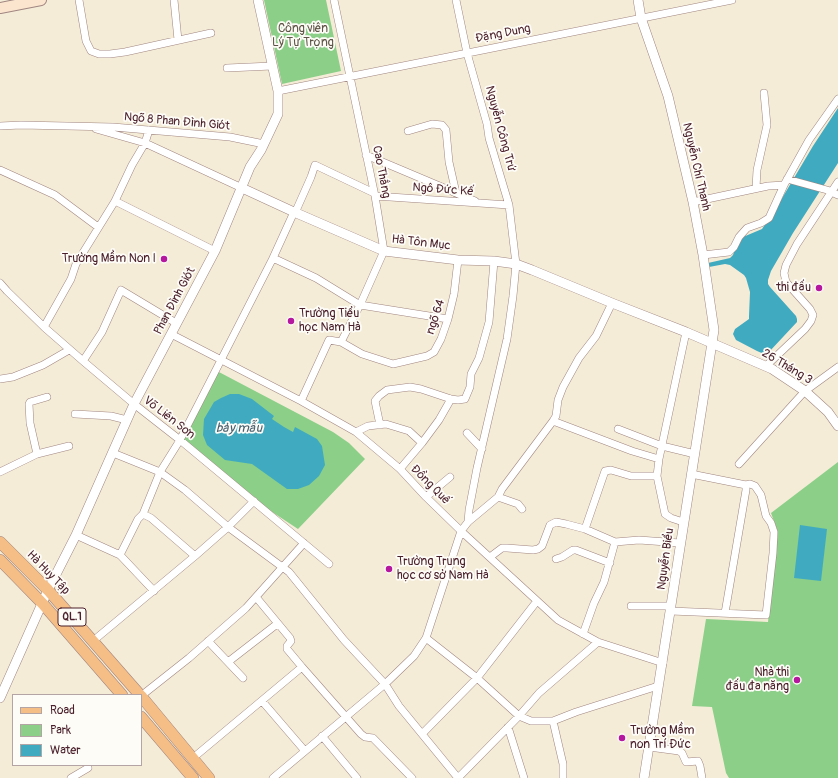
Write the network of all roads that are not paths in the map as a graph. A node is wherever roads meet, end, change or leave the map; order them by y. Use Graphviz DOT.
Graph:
graph roads {
  1 [pos="41,0"];
  2 [pos="79,0"];
  3 [pos="174,0"];
  4 [pos="258,0"];
  5 [pos="334,0"];
  6 [pos="456,0"];
  7 [pos="638,0"];
  8 [pos="732,0"];
  9 [pos="0,8"];
  10 [pos="641,18"];
  11 [pos="211,33"];
  12 [pos="178,40"];
  13 [pos="467,53"];
  14 [pos="272,66"];
  15 [pos="227,68"];
  16 [pos="350,76"];
  17 [pos="278,91"];
  18 [pos="764,93"];
  19 [pos="838,99"];
  20 [pos="0,126"];
  21 [pos="88,127"];
  22 [pos="149,130"];
  23 [pos="408,131"];
  24 [pos="145,143"];
  25 [pos="264,144"];
  26 [pos="366,155"];
  27 [pos="0,170"];
  28 [pos="788,181"];
  29 [pos="838,182"];
  30 [pos="242,188"];
  31 [pos="756,188"];
  32 [pos="832,192"];
  33 [pos="456,193"];
  34 [pos="375,195"];
  35 [pos="115,201"];
  36 [pos="693,202"];
  37 [pos="480,203"];
  38 [pos="509,206"];
  39 [pos="294,212"];
  40 [pos="98,227"];
  41 [pos="214,251"];
  42 [pos="384,251"];
  43 [pos="703,255"];
  44 [pos="273,258"];
  45 [pos="458,260"];
  46 [pos="494,261"];
  47 [pos="516,264"];
  48 [pos="0,283"];
  49 [pos="612,303"];
  50 [pos="360,306"];
  51 [pos="448,319"];
  52 [pos="176,323"];
  53 [pos="44,327"];
  54 [pos="686,332"];
  55 [pos="171,334"];
  56 [pos="341,342"];
  57 [pos="712,344"];
  58 [pos="69,350"];
  59 [pos="221,360"];
  60 [pos="83,361"];
  61 [pos="766,366"];
  62 [pos="838,367"];
  63 [pos="0,379"];
  64 [pos="805,391"];
  65 [pos="48,397"];
  66 [pos="451,399"];
  67 [pos="301,401"];
  68 [pos="134,404"];
  69 [pos="75,414"];
  70 [pos="127,420"];
  71 [pos="553,422"];
  72 [pos="380,425"];
  73 [pos="838,426"];
  74 [pos="618,429"];
  75 [pos="356,432"];
  76 [pos="467,433"];
  77 [pos="180,440"];
  78 [pos="422,443"];
  79 [pos="69,446"];
  80 [pos="662,446"];
  81 [pos="482,449"];
  82 [pos="112,453"];
  83 [pos="37,454"];
  84 [pos="694,454"];
  85 [pos="659,459"];
  86 [pos="738,464"];
  87 [pos="400,469"];
  88 [pos="0,472"];
  89 [pos="160,472"];
  90 [pos="691,474"];
  91 [pos="657,476"];
  92 [pos="450,477"];
  93 [pos="746,485"];
  94 [pos="426,497"];
  95 [pos="498,497"];
  96 [pos="254,501"];
  97 [pos="522,509"];
  98 [pos="143,514"];
  99 [pos="468,522"];
  100 [pos="683,522"];
  101 [pos="228,527"];
  102 [pos="585,529"];
  103 [pos="462,531"];
  104 [pos="76,535"];
  105 [pos="0,542"];
  106 [pos="615,542"];
  107 [pos="304,543"];
  108 [pos="680,543"];
  109 [pos="120,555"];
  110 [pos="195,556"];
  111 [pos="490,557"];
  112 [pos="556,559"];
  113 [pos="0,560"];
  114 [pos="610,563"];
  115 [pos="329,564"];
  116 [pos="281,568"];
  117 [pos="48,590"];
  118 [pos="154,591"];
  119 [pos="256,597"];
  120 [pos="537,601"];
  121 [pos="42,604"];
  122 [pos="631,606"];
  123 [pos="671,609"];
  124 [pos="725,613"];
  125 [pos="277,624"];
  126 [pos="583,634"];
  127 [pos="426,638"];
  128 [pos="93,641"];
  129 [pos="208,641"];
  130 [pos="598,642"];
  131 [pos="228,662"];
  132 [pos="663,663"];
  133 [pos="302,668"];
  134 [pos="243,678"];
  135 [pos="477,678"];
  136 [pos="384,684"];
  137 [pos="658,686"];
  138 [pos="121,694"];
  139 [pos="139,694"];
  140 [pos="142,695"];
  141 [pos="142,697"];
  142 [pos="0,698"];
  143 [pos="262,701"];
  144 [pos="519,716"];
  145 [pos="345,717"];
  146 [pos="142,718"];
  147 [pos="553,721"];
  148 [pos="508,727"];
  149 [pos="423,733"];
  150 [pos="322,736"];
  151 [pos="649,747"];
  152 [pos="305,751"];
  153 [pos="193,758"];
  154 [pos="88,768"];
  155 [pos="189,776"];
  156 [pos="72,778"];
  157 [pos="209,778"];
  158 [pos="273,778"];
  159 [pos="357,778"];
  160 [pos="412,778"];
  161 [pos="458,778"];
  162 [pos="524,778"];
  163 [pos="563,778"];
  164 [pos="644,778"];
  165 [pos="702,778"];
  1 -- 9 [label="main road"];
  2 -- 12 [label="street"];
  3 -- 12 [label="street"];
  4 -- 14 [label="street, Phan Đình Giót"];
  5 -- 16 [label="street, Cao Thắng"];
  6 -- 13 [label="street, Nguyễn Công Trứ"];
  7 -- 10 [label="street, Nguyễn Chí Thanh"];
  8 -- 10 [label="street, Đặng Dung"];
  10 -- 13 [label="street, Đặng Dung"];
  10 -- 36 [label="street, Nguyễn Chí Thanh"];
  11 -- 12 [label="street"];
  13 -- 16 [label="street, Đặng Dung"];
  13 -- 38 [label="street, Nguyễn Công Trứ"];
  14 -- 15 [label="street"];
  14 -- 17 [label="street, Phan Đình Giót"];
  16 -- 17 [label="street, Đặng Dung"];
  16 -- 26 [label="street, Cao Thắng"];
  17 -- 25 [label="street, Phan Đình Giót"];
  18 -- 31 [label="street"];
  19 -- 28 [label="street"];
  20 -- 21 [label="street"];
  21 -- 22 [label="street, Ngõ 8 Phan Đình Giót"];
  21 -- 24 [label="street, Hà Tôn Mục"];
  22 -- 24 [label="street"];
  22 -- 25 [label="street, Ngõ 8 Phan Đình Giót"];
  23 -- 33 [label="street"];
  24 -- 30 [label="street, Hà Tôn Mục"];
  24 -- 35 [label="street"];
  25 -- 30 [label="street, Phan Đình Giót"];
  26 -- 33 [label="street"];
  26 -- 34 [label="street, Cao Thắng"];
  27 -- 40 [label="street"];
  28 -- 31 [label="street"];
  28 -- 32 [label="street"];
  28 -- 43 [label="street"];
  29 -- 32 [label="street"];
  30 -- 39 [label="street, Hà Tôn Mục"];
  30 -- 41 [label="street, Phan Đình Giót"];
  31 -- 36 [label="street"];
  32 -- 61 [label="street"];
  33 -- 37 [label="street"];
  34 -- 37 [label="street, Ngô Đức Kế"];
  34 -- 39 [label="street"];
  34 -- 42 [label="street, Cao Thắng"];
  35 -- 40 [label="street"];
  35 -- 41 [label="street"];
  36 -- 43 [label="street, Nguyễn Chí Thanh"];
  37 -- 38 [label="street, Ngô Đức Kế"];
  38 -- 47 [label="street, Nguyễn Công Trứ"];
  39 -- 42 [label="street, Hà Tôn Mục"];
  39 -- 44 [label="street"];
  40 -- 53 [label="street"];
  41 -- 52 [label="street, Phan Đình Giót"];
  42 -- 45 [label="street, Hà Tôn Mục"];
  42 -- 50 [label="street"];
  43 -- 57 [label="street, Nguyễn Chí Thanh"];
  44 -- 50 [label="street"];
  44 -- 59 [label="street"];
  45 -- 46 [label="street, Hà Tôn Mục"];
  45 -- 51 [label="street, ngõ 64"];
  46 -- 47 [label="street, Hà Tôn Mục"];
  46 -- 66 [label="street"];
  47 -- 49 [label="street, Hà Tôn Mục"];
  47 -- 81 [label="street, Nguyễn Công Trứ"];
  48 -- 53 [label="street, Võ Liên Sơn"];
  49 -- 54 [label="street, Hà Tôn Mục"];
  49 -- 71 [label="street"];
  50 -- 51 [label="street"];
  50 -- 56 [label="street"];
  51 -- 56 [label="street, ngõ 64"];
  52 -- 55 [label="street, Phan Đình Giót"];
  52 -- 60 [label="street"];
  53 -- 58 [label="street, Võ Liên Sơn"];
  54 -- 57 [label="street, Hà Tôn Mục"];
  54 -- 80 [label="street"];
  55 -- 59 [label="street, Đồng Quế"];
  55 -- 68 [label="street, Phan Đình Giót"];
  56 -- 67 [label="street"];
  57 -- 61 [label="street, 26 Tháng 3"];
  57 -- 84 [label="street, Nguyễn Biểu"];
  58 -- 60 [label="street, Võ Liên Sơn"];
  58 -- 63 [label="street"];
  59 -- 67 [label="street, Đồng Quế"];
  59 -- 77 [label="street"];
  60 -- 68 [label="street, Võ Liên Sơn"];
  61 -- 64 [label="street, 26 Tháng 3"];
  62 -- 64 [label="street"];
  64 -- 73 [label="street, 26 Tháng 3"];
  64 -- 86 [label="street"];
  65 -- 83 [label="street"];
  66 -- 72 [label="street"];
  66 -- 78 [label="street"];
  67 -- 75 [label="street, Đồng Quế"];
  68 -- 70 [label="street, Phan Đình Giót"];
  68 -- 77 [label="street, Võ Liên Sơn"];
  69 -- 70 [label="street"];
  70 -- 82 [label="street, Phan Đình Giót"];
  71 -- 85 [label="street"];
  71 -- 95 [label="street"];
  72 -- 75 [label="street"];
  72 -- 78 [label="street"];
  74 -- 80 [label="street"];
  75 -- 87 [label="street, Đồng Quế"];
  76 -- 81 [label="street"];
  77 -- 89 [label="street"];
  77 -- 96 [label="street, Võ Liên Sơn"];
  78 -- 87 [label="street"];
  79 -- 83 [label="street"];
  80 -- 84 [label="street"];
  80 -- 85 [label="street"];
  81 -- 99 [label="street, Nguyễn Công Trứ"];
  82 -- 89 [label="street"];
  82 -- 104 [label="street, Phan Đình Giót"];
  83 -- 88 [label="street"];
  84 -- 90 [label="street, Nguyễn Biểu"];
  85 -- 91 [label="street"];
  87 -- 94 [label="street, Đồng Quế"];
  89 -- 98 [label="street"];
  89 -- 101 [label="street"];
  90 -- 93 [label="street"];
  90 -- 100 [label="street, Nguyễn Biểu"];
  91 -- 100 [label="street"];
  91 -- 102 [label="street"];
  92 -- 94 [label="street"];
  93 -- 124 [label="street"];
  93 -- 124 [label="street"];
  94 -- 103 [label="street, Đồng Quế"];
  95 -- 97 [label="street"];
  95 -- 99 [label="street"];
  96 -- 101 [label="street"];
  96 -- 107 [label="street, Võ Liên Sơn"];
  98 -- 109 [label="street"];
  98 -- 110 [label="street"];
  99 -- 103 [label="street"];
  100 -- 108 [label="street, Nguyễn Biểu"];
  101 -- 110 [label="street"];
  101 -- 116 [label="street"];
  102 -- 106 [label="street"];
  102 -- 111 [label="street"];
  103 -- 111 [label="street, Đồng Quế"];
  103 -- 127 [label="street"];
  104 -- 109 [label="street"];
  104 -- 117 [label="street, Phan Đình Giót"];
  105 -- 117 [label="main road, Hà Huy Tập / QL.1"];
  106 -- 108 [label="street"];
  106 -- 114 [label="street"];
  107 -- 115 [label="street, Võ Liên Sơn"];
  107 -- 116 [label="street"];
  108 -- 123 [label="street, Nguyễn Biểu"];
  109 -- 118 [label="street"];
  110 -- 118 [label="street"];
  111 -- 120 [label="street, Đồng Quế"];
  112 -- 114 [label="street"];
  113 -- 121 [label="main road, QL.1"];
  114 -- 126 [label="street"];
  116 -- 119 [label="street"];
  116 -- 136 [label="street"];
  117 -- 121 [label="street, Phan Đình Giót"];
  117 -- 128 [label="main road, Hà Huy Tập / QL.1"];
  118 -- 128 [label="street"];
  119 -- 125 [label="street"];
  119 -- 129 [label="street"];
  120 -- 126 [label="street, Đồng Quế"];
  120 -- 135 [label="street"];
  121 -- 138 [label="main road, QL.1"];
  121 -- 142 [label="street, Phan Đình Giót"];
  122 -- 123 [label="street"];
  123 -- 124 [label="street"];
  123 -- 132 [label="street, Nguyễn Biểu"];
  125 -- 131 [label="street"];
  125 -- 133 [label="street"];
  126 -- 130 [label="street, Đồng Quế"];
  127 -- 135 [label="street"];
  127 -- 136 [label="street"];
  128 -- 139 [label="main road, Hà Huy Tập / QL.1"];
  129 -- 131 [label="street"];
  129 -- 140 [label="street"];
  130 -- 132 [label="street, Đồng Quế"];
  130 -- 144 [label="street"];
  131 -- 134 [label="street"];
  132 -- 137 [label="street, Nguyễn Biểu"];
  133 -- 143 [label="street"];
  133 -- 145 [label="street"];
  135 -- 144 [label="street"];
  135 -- 149 [label="street"];
  136 -- 145 [label="street"];
  136 -- 149 [label="street"];
  137 -- 147 [label="street"];
  137 -- 151 [label="street, Nguyễn Biểu"];
  141 -- 153 [label="main road, Hà Huy Tập / QL.1"];
  143 -- 152 [label="street"];
  143 -- 153 [label="street"];
  144 -- 147 [label="street"];
  144 -- 148 [label="street"];
  145 -- 150 [label="street"];
  145 -- 160 [label="street"];
  146 -- 155 [label="main road"];
  147 -- 163 [label="street"];
  148 -- 161 [label="street"];
  148 -- 162 [label="street"];
  149 -- 161 [label="street"];
  150 -- 152 [label="street"];
  150 -- 159 [label="street"];
  151 -- 164 [label="street, Nguyễn Biểu"];
  151 -- 165 [label="street"];
  152 -- 158 [label="street"];
  153 -- 157 [label="main road, Hà Huy Tập / QL.1"];
  154 -- 156 [label="street"];
}
